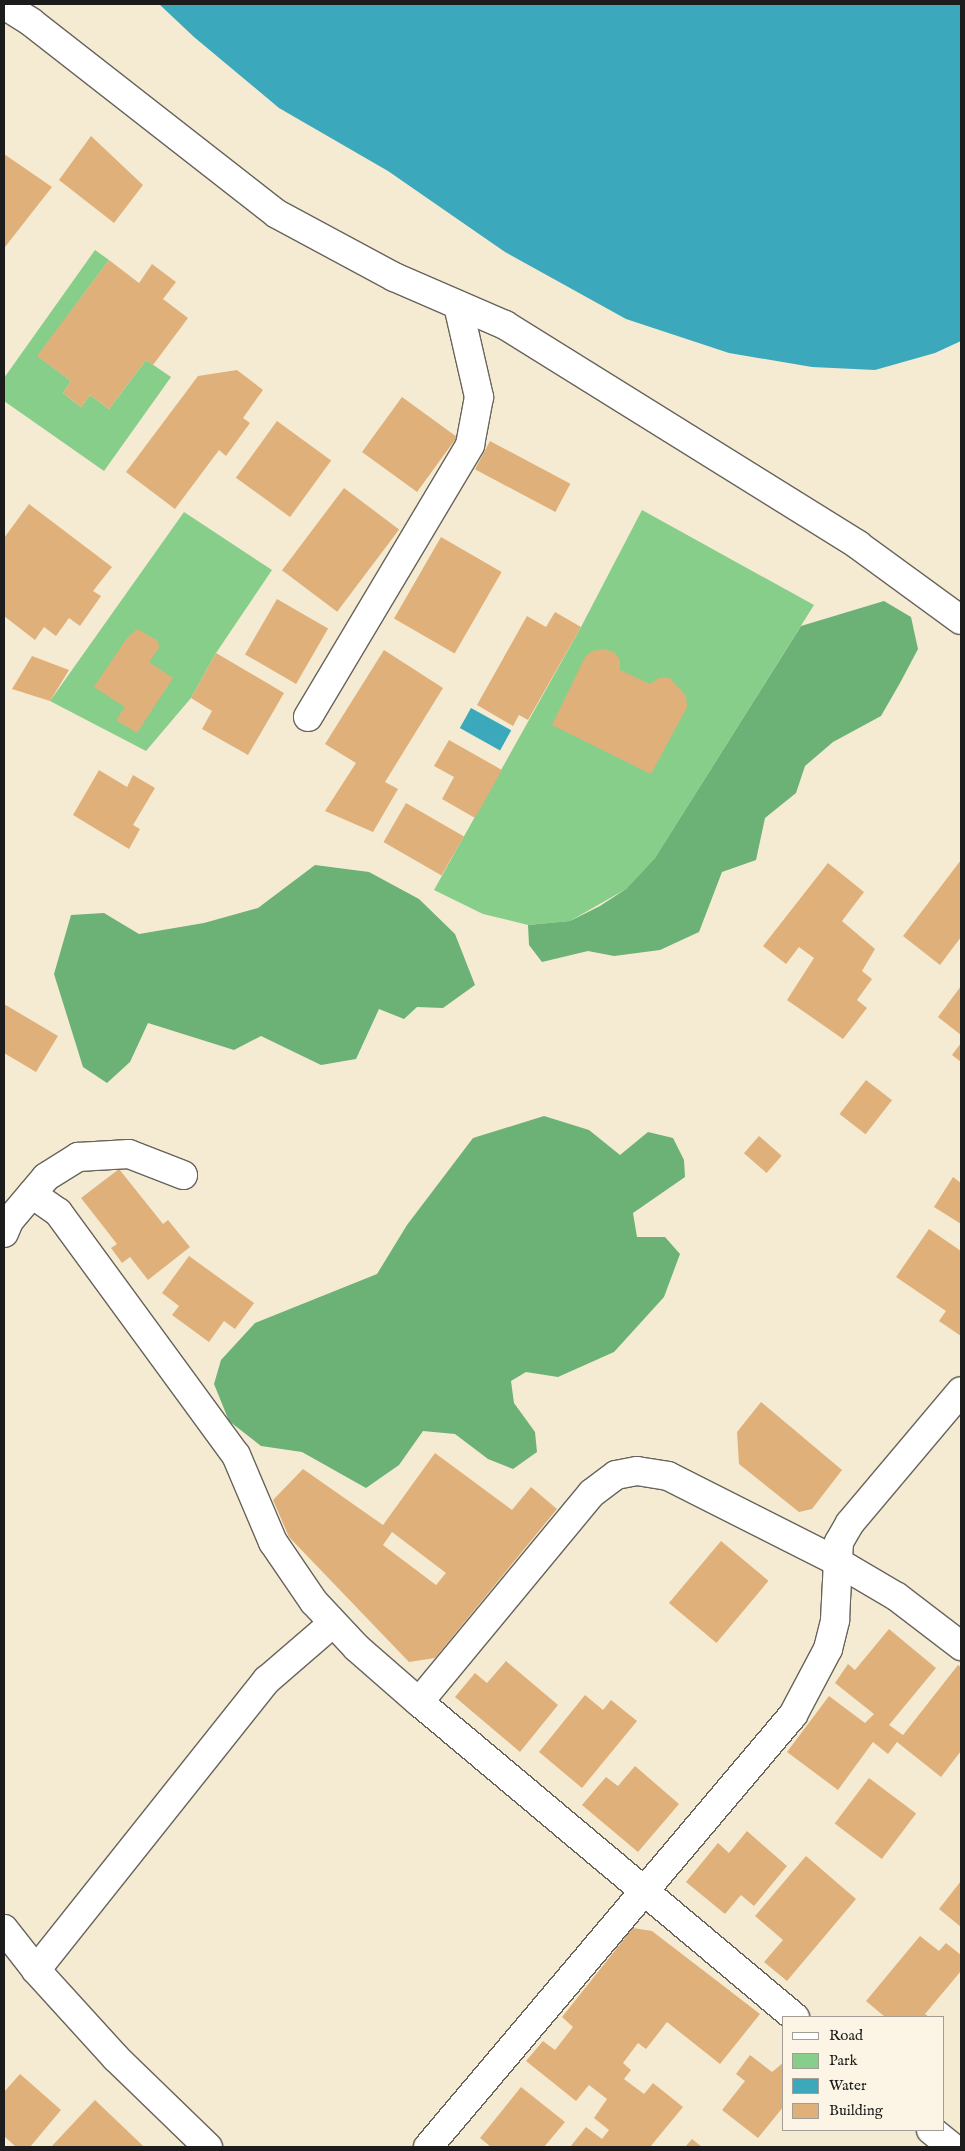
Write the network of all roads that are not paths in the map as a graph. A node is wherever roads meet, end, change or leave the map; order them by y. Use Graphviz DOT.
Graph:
graph roads {
  1 [pos="4,5"];
  2 [pos="458,304"];
  3 [pos="961,620"];
  4 [pos="308,717"];
  5 [pos="183,1175"];
  6 [pos="32,1194"];
  7 [pos="4,1233"];
  8 [pos="961,1391"];
  9 [pos="836,1561"];
  10 [pos="333,1623"];
  11 [pos="961,1646"];
  12 [pos="419,1702"];
  13 [pos="642,1891"];
  14 [pos="7,1940"];
  15 [pos="36,1970"];
  16 [pos="793,2016"];
  17 [pos="931,2131"];
  18 [pos="208,2147"];
  19 [pos="428,2147"];
  20 [pos="952,2147"];
  1 -- 2 [label="street"];
  2 -- 3 [label="street"];
  2 -- 4 [label="street"];
  5 -- 6 [label="street"];
  6 -- 7 [label="street"];
  6 -- 10 [label="street"];
  8 -- 9 [label="street"];
  9 -- 11 [label="street"];
  9 -- 12 [label="street"];
  9 -- 13 [label="street"];
  10 -- 12 [label="street"];
  10 -- 15 [label="street"];
  12 -- 13 [label="street"];
  13 -- 16 [label="street"];
  13 -- 19 [label="street"];
  14 -- 15 [label="street"];
  15 -- 18 [label="street"];
  17 -- 20 [label="street"];
}
